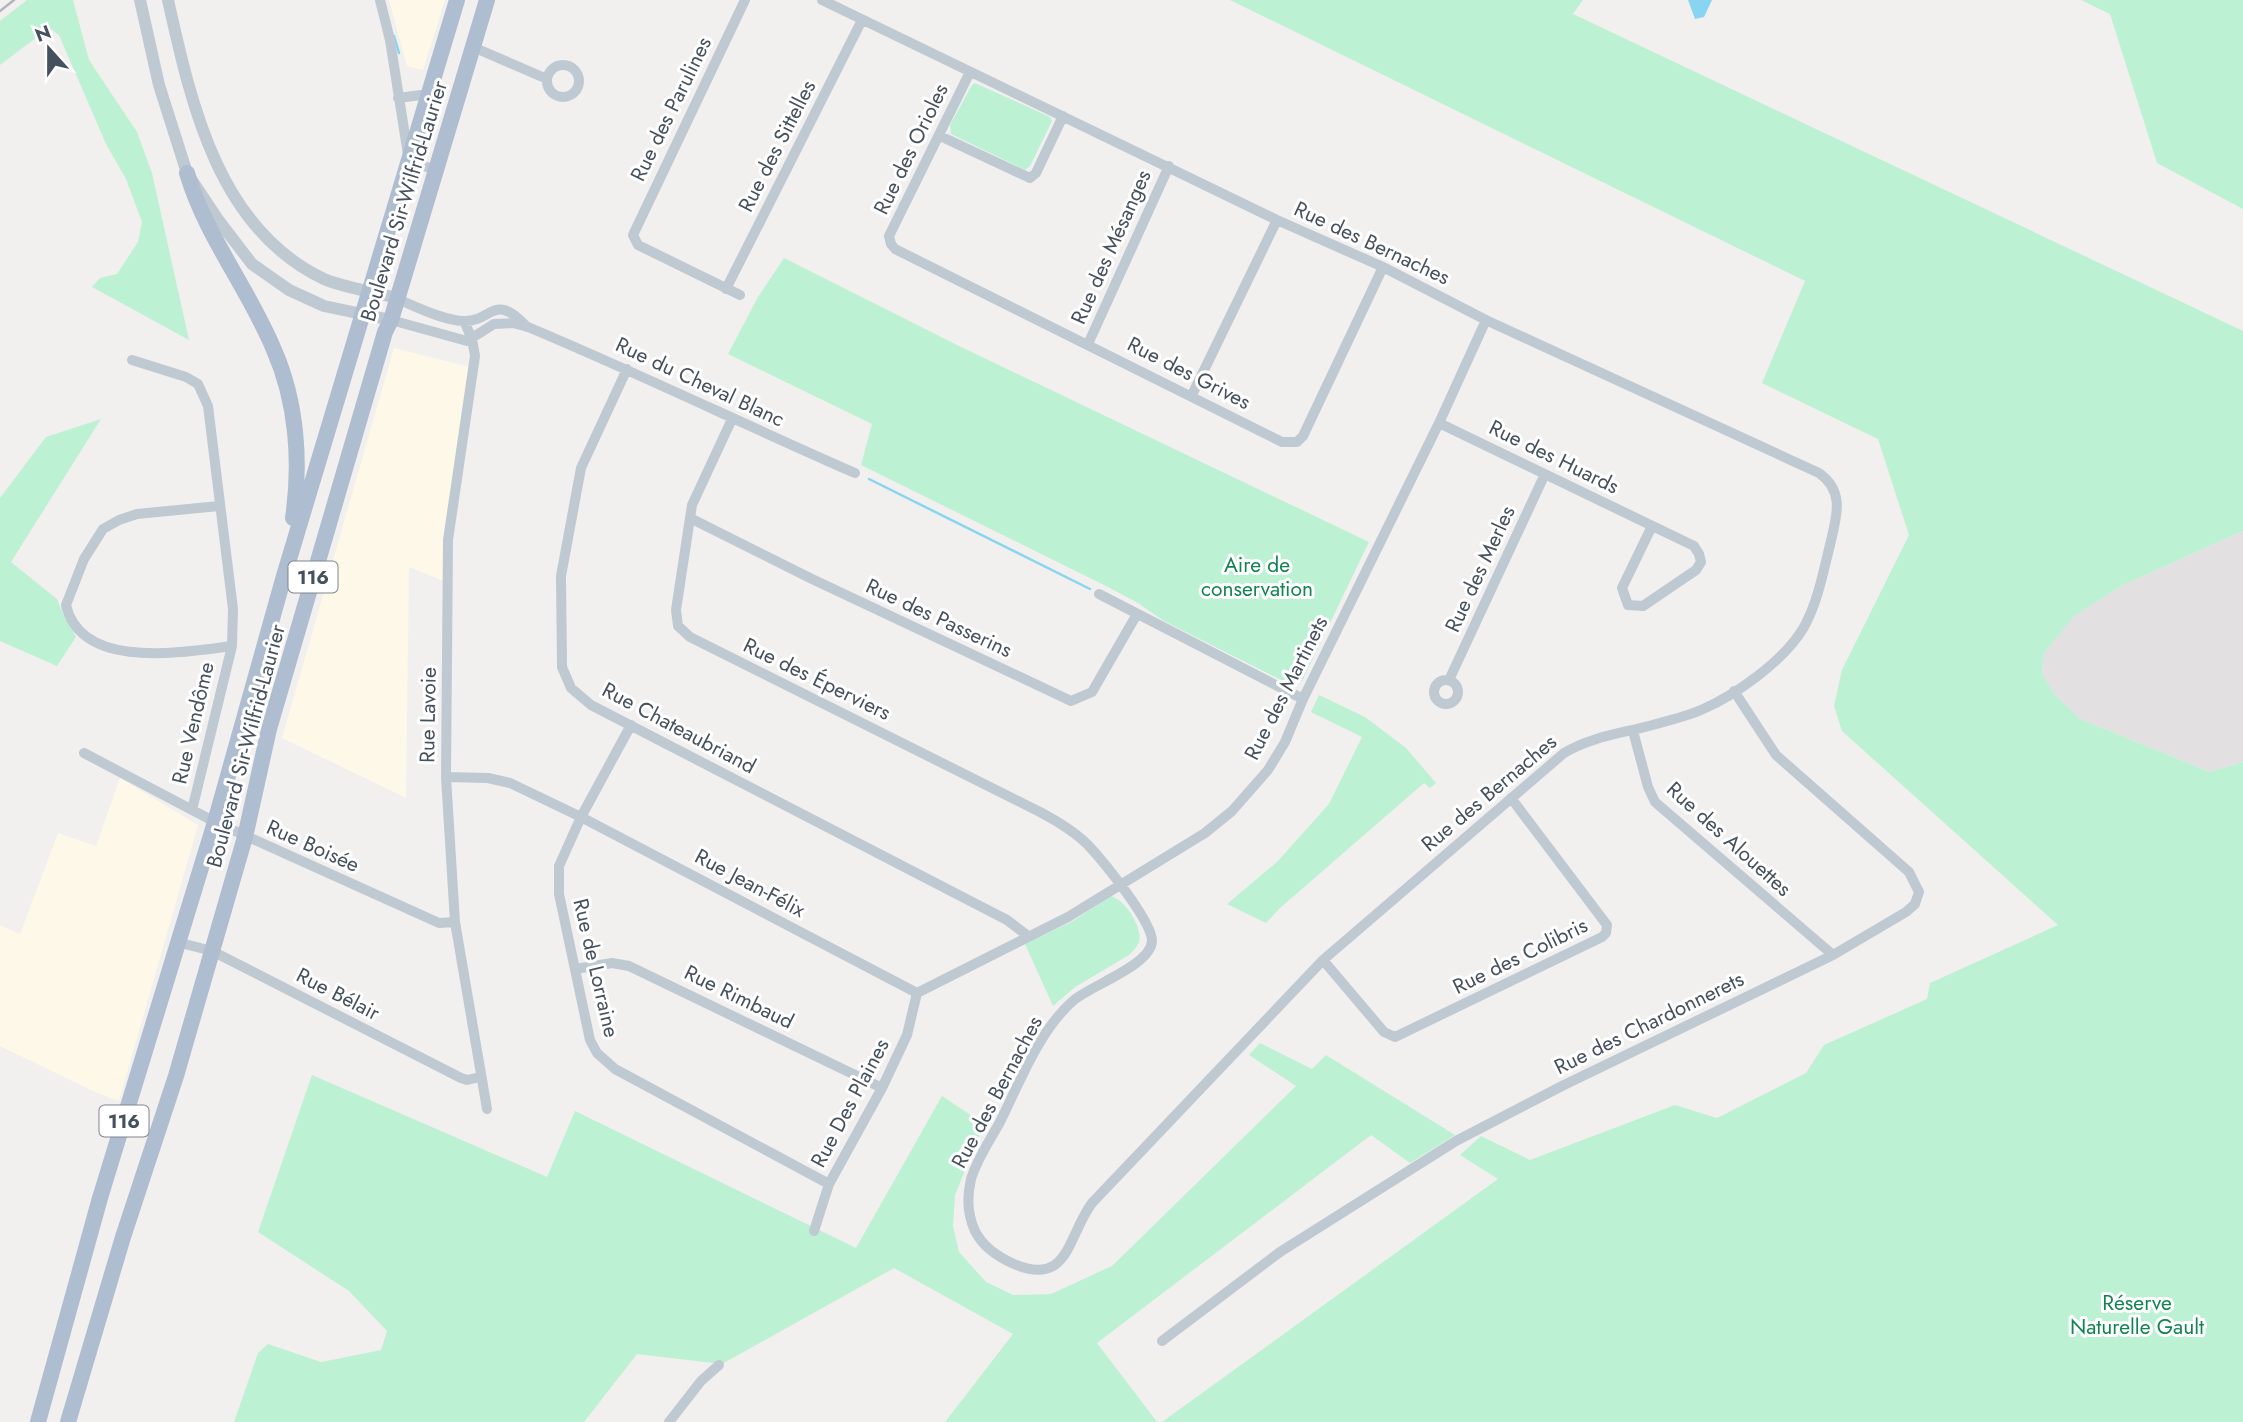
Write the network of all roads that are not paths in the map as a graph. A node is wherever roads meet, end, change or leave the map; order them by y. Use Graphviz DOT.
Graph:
graph roads {
  1 [pos="140,0"];
  2 [pos="168,0"];
  3 [pos="380,0"];
  4 [pos="457,0"];
  5 [pos="487,0"];
  6 [pos="745,0"];
  7 [pos="822,0"];
  8 [pos="862,20"];
  9 [pos="473,47"];
  10 [pos="970,72"];
  11 [pos="547,79"];
  12 [pos="429,94"];
  13 [pos="398,99"];
  14 [pos="1063,116"];
  15 [pos="940,136"];
  16 [pos="409,161"];
  17 [pos="1169,166"];
  18 [pos="436,170"];
  19 [pos="187,173"];
  20 [pos="1277,220"];
  21 [pos="891,244"];
  22 [pos="1383,267"];
  23 [pos="726,289"];
  24 [pos="369,290"];
  25 [pos="740,295"];
  26 [pos="396,298"];
  27 [pos="362,315"];
  28 [pos="391,320"];
  29 [pos="1486,320"];
  30 [pos="464,321"];
  31 [pos="528,327"];
  32 [pos="472,339"];
  33 [pos="1088,344"];
  34 [pos="132,360"];
  35 [pos="626,369"];
  36 [pos="1192,395"];
  37 [pos="732,419"];
  38 [pos="1439,423"];
  39 [pos="855,473"];
  40 [pos="1545,474"];
  41 [pos="219,506"];
  42 [pos="690,518"];
  43 [pos="1652,526"];
  44 [pos="284,576"];
  45 [pos="1099,594"];
  46 [pos="1137,614"];
  47 [pos="232,646"];
  48 [pos="1449,680"];
  49 [pos="1734,691"];
  50 [pos="1303,699"];
  51 [pos="631,725"];
  52 [pos="1633,730"];
  53 [pos="84,753"];
  54 [pos="446,777"];
  55 [pos="1511,798"];
  56 [pos="192,810"];
  57 [pos="581,817"];
  58 [pos="215,822"];
  59 [pos="246,837"];
  60 [pos="1118,884"];
  61 [pos="455,922"];
  62 [pos="1028,936"];
  63 [pos="177,942"];
  64 [pos="212,951"];
  65 [pos="1833,955"];
  66 [pos="1323,960"];
  67 [pos="575,969"];
  68 [pos="917,993"];
  69 [pos="480,1077"];
  70 [pos="882,1088"];
  71 [pos="487,1110"];
  72 [pos="830,1184"];
  73 [pos="814,1231"];
  74 [pos="1162,1341"];
  75 [pos="719,1365"];
  76 [pos="38,1422"];
  77 [pos="68,1422"];
  78 [pos="669,1422"];
  1 -- 19 [label="street"];
  2 -- 24 [label="street"];
  3 -- 13 [label="street"];
  4 -- 12 [label="main road, Boulevard Sir-Wilfrid-Laurier / 116"];
  5 -- 9 [label="main road, Boulevard Sir-Wilfrid-Laurier / 116"];
  6 -- 23 [label="street, Rue des Parulines"];
  7 -- 8 [label="street, Rue des Bernaches"];
  8 -- 10 [label="street, Rue des Bernaches"];
  8 -- 23 [label="street, Rue des Sittelles"];
  9 -- 11 [label="street"];
  9 -- 18 [label="main road, Boulevard Sir-Wilfrid-Laurier / 116"];
  10 -- 14 [label="street, Rue des Bernaches"];
  10 -- 15 [label="street, Rue des Orioles"];
  12 -- 13 [label="street"];
  12 -- 16 [label="main road, Boulevard Sir-Wilfrid-Laurier / 116"];
  13 -- 16 [label="street"];
  14 -- 15 [label="street"];
  14 -- 17 [label="street, Rue des Bernaches"];
  15 -- 21 [label="street, Rue des Orioles"];
  16 -- 18 [label="street"];
  16 -- 24 [label="main road, Boulevard Sir-Wilfrid-Laurier / 116"];
  17 -- 20 [label="street, Rue des Bernaches"];
  17 -- 33 [label="street, Rue des Mésanges"];
  18 -- 26 [label="main road, Boulevard Sir-Wilfrid-Laurier / 116"];
  19 -- 27 [label="street"];
  19 -- 44 [label="main road"];
  20 -- 22 [label="street, Rue des Bernaches"];
  20 -- 36 [label="street"];
  21 -- 33 [label="street, Rue des Grives"];
  22 -- 29 [label="street, Rue des Bernaches"];
  22 -- 36 [label="street, Rue des Grives"];
  23 -- 25 [label="street"];
  24 -- 26 [label="street"];
  24 -- 27 [label="main road, Boulevard Sir-Wilfrid-Laurier / 116"];
  26 -- 28 [label="main road, Boulevard Sir-Wilfrid-Laurier / 116"];
  26 -- 30 [label="street"];
  27 -- 28 [label="street"];
  27 -- 44 [label="main road, Boulevard Sir-Wilfrid-Laurier / 116"];
  28 -- 32 [label="street"];
  28 -- 59 [label="main road, Boulevard Sir-Wilfrid-Laurier / 116"];
  29 -- 38 [label="street, Rue des Martinets"];
  29 -- 49 [label="street, Rue des Bernaches"];
  30 -- 31 [label="street, Rue du Cheval Blanc"];
  30 -- 32 [label="street, Rue Lavoie"];
  31 -- 32 [label="street, Rue du Cheval Blanc"];
  31 -- 35 [label="street, Rue du Cheval Blanc"];
  32 -- 54 [label="street, Rue Lavoie"];
  33 -- 36 [label="street, Rue des Grives"];
  34 -- 41 [label="street, Rue Vendôme"];
  35 -- 37 [label="street, Rue du Cheval Blanc"];
  35 -- 51 [label="street, Rue Chateaubriand"];
  37 -- 39 [label="street, Rue du Cheval Blanc"];
  37 -- 42 [label="street, Rue des Éperviers"];
  38 -- 40 [label="street, Rue des Huards"];
  38 -- 50 [label="street, Rue des Martinets"];
  40 -- 43 [label="street, Rue des Huards"];
  40 -- 48 [label="street, Rue des Merles"];
  41 -- 47 [label="street, Rue Vendôme"];
  41 -- 47 [label="street, Rue Vendôme"];
  42 -- 46 [label="street, Rue des Passerins"];
  42 -- 60 [label="street, Rue des Éperviers"];
  43 -- 43 [label="street, Rue des Huards"];
  44 -- 58 [label="main road, Boulevard Sir-Wilfrid-Laurier / 116"];
  45 -- 46 [label="street"];
  46 -- 50 [label="street"];
  47 -- 56 [label="street, Rue Vendôme"];
  49 -- 52 [label="street, Rue des Bernaches"];
  49 -- 65 [label="street, Rue des Chardonnerets"];
  50 -- 60 [label="street, Rue des Martinets"];
  51 -- 57 [label="street, Rue de Lorraine"];
  51 -- 62 [label="street, Rue Chateaubriand"];
  52 -- 55 [label="street, Rue des Bernaches"];
  52 -- 65 [label="street, Rue des Alouettes"];
  53 -- 56 [label="street, Rue Boisée"];
  54 -- 57 [label="street, Rue Jean-Félix"];
  54 -- 61 [label="street, Rue Lavoie"];
  55 -- 66 [label="street, Rue des Bernaches"];
  55 -- 66 [label="street, Rue des Colibris"];
  56 -- 58 [label="street, Rue Boisée"];
  57 -- 67 [label="street, Rue de Lorraine"];
  57 -- 68 [label="street, Rue Jean-Félix"];
  58 -- 59 [label="street, Rue Boisée"];
  58 -- 63 [label="main road, Boulevard Sir-Wilfrid-Laurier / 116"];
  59 -- 61 [label="street, Rue Boisée"];
  59 -- 64 [label="main road, Boulevard Sir-Wilfrid-Laurier / 116"];
  60 -- 62 [label="street, Rue des Martinets"];
  60 -- 66 [label="street, Rue des Bernaches"];
  61 -- 69 [label="street, Rue Lavoie"];
  62 -- 68 [label="street"];
  63 -- 64 [label="street, Rue Bélair"];
  63 -- 76 [label="main road, Boulevard Sir-Wilfrid-Laurier / 116"];
  64 -- 69 [label="street, Rue Bélair"];
  64 -- 77 [label="main road, Boulevard Sir-Wilfrid-Laurier / 116"];
  65 -- 74 [label="street, Rue des Chardonnerets"];
  67 -- 70 [label="street, Rue Rimbaud"];
  67 -- 72 [label="street, Rue de Lorraine"];
  68 -- 70 [label="street, Rue Des Plaines"];
  69 -- 71 [label="street, Rue Lavoie"];
  70 -- 72 [label="street, Rue Des Plaines"];
  72 -- 73 [label="street, Rue Des Plaines"];
  75 -- 78 [label="street"];
}
